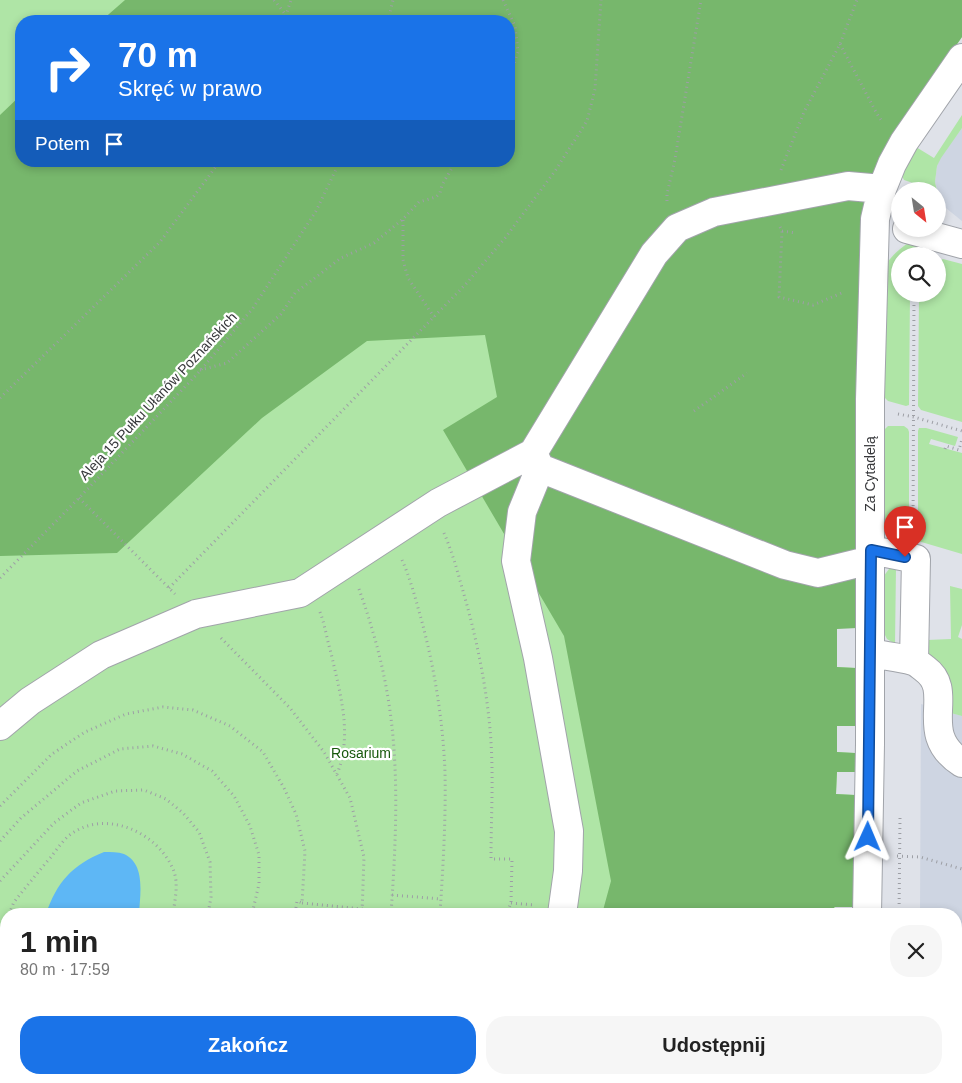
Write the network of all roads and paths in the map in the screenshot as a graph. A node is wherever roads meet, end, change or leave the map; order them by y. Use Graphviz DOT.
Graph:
graph roads {
  1 [pos="274,0"];
  2 [pos="291,0"];
  3 [pos="393,0"];
  4 [pos="503,0"];
  5 [pos="601,0"];
  6 [pos="701,0"];
  7 [pos="857,0"];
  8 [pos="287,15"];
  9 [pos="389,15"];
  10 [pos="510,15"];
  11 [pos="515,26"];
  12 [pos="840,44"];
  13 [pos="962,58"];
  14 [pos="515,61"];
  15 [pos="904,142"];
  16 [pos="216,167"];
  17 [pos="337,167"];
  18 [pos="452,167"];
  19 [pos="882,189"];
  20 [pos="770,201"];
  21 [pos="403,220"];
  22 [pos="887,223"];
  23 [pos="782,231"];
  24 [pos="796,233"];
  25 [pos="668,236"];
  26 [pos="940,238"];
  27 [pos="962,244"];
  28 [pos="873,280"];
  29 [pos="914,302"];
  30 [pos="434,317"];
  31 [pos="200,371"];
  32 [pos="747,373"];
  33 [pos="0,398"];
  34 [pos="870,410"];
  35 [pos="694,411"];
  36 [pos="914,417"];
  37 [pos="962,431"];
  38 [pos="962,439"];
  39 [pos="945,449"];
  40 [pos="537,461"];
  41 [pos="79,498"];
  42 [pos="431,508"];
  43 [pos="388,535"];
  44 [pos="871,555"];
  45 [pos="905,557"];
  46 [pos="349,561"];
  47 [pos="0,578"];
  48 [pos="309,587"];
  49 [pos="169,588"];
  50 [pos="196,614"];
  51 [pos="870,653"];
  52 [pos="914,661"];
  53 [pos="0,726"];
  54 [pos="962,763"];
  55 [pos="337,775"];
  56 [pos="0,806"];
  57 [pos="900,818"];
  58 [pos="0,841"];
  59 [pos="868,856"];
  60 [pos="900,856"];
  61 [pos="962,869"];
  62 [pos="0,881"];
  63 [pos="392,895"];
  64 [pos="441,898"];
  65 [pos="302,903"];
  66 [pos="12,908"];
  67 [pos="174,908"];
  68 [pos="209,908"];
  69 [pos="253,908"];
  70 [pos="296,908"];
  71 [pos="353,908"];
  72 [pos="363,908"];
  73 [pos="391,908"];
  74 [pos="440,908"];
  75 [pos="509,908"];
  76 [pos="563,908"];
  77 [pos="867,908"];
  78 [pos="899,908"];
  1 -- 8 [label="path"];
  2 -- 8 [label="path"];
  3 -- 9 [label="path"];
  4 -- 10 [label="path"];
  5 -- 30 [label="path"];
  6 -- 25 [label="path"];
  7 -- 12 [label="path"];
  11 -- 14 [label="path"];
  12 -- 15 [label="path"];
  12 -- 20 [label="path"];
  13 -- 15 [label="street, Za Cytadelą"];
  15 -- 19 [label="street, Za Cytadelą"];
  16 -- 33 [label="path"];
  17 -- 31 [label="path, Aleja 15 Pułku Ułanów Poznańskich"];
  18 -- 21 [label="path"];
  19 -- 20 [label="street"];
  19 -- 22 [label="street, Za Cytadelą"];
  20 -- 23 [label="path"];
  20 -- 25 [label="street"];
  21 -- 30 [label="path"];
  21 -- 31 [label="path"];
  22 -- 28 [label="street, Za Cytadelą"];
  23 -- 24 [label="path"];
  23 -- 28 [label="path"];
  25 -- 40 [label="street"];
  26 -- 27 [label="street"];
  28 -- 34 [label="street, Za Cytadelą"];
  29 -- 36 [label="path"];
  30 -- 49 [label="path"];
  31 -- 41 [label="path, Aleja 15 Pułku Ułanów Poznańskich"];
  32 -- 35 [label="path"];
  34 -- 36 [label="path"];
  34 -- 44 [label="street, Za Cytadelą"];
  36 -- 37 [label="path"];
  36 -- 45 [label="path"];
  38 -- 39 [label="path"];
  40 -- 42 [label="street"];
  40 -- 44 [label="street"];
  40 -- 76 [label="street"];
  41 -- 47 [label="path, Aleja 15 Pułku Ułanów Poznańskich"];
  41 -- 49 [label="path"];
  42 -- 43 [label="street"];
  42 -- 75 [label="path"];
  43 -- 46 [label="street"];
  43 -- 64 [label="path"];
  44 -- 45 [label="street"];
  44 -- 51 [label="street, Za Cytadelą"];
  45 -- 52 [label="street"];
  46 -- 48 [label="street"];
  46 -- 63 [label="path"];
  48 -- 50 [label="street"];
  48 -- 55 [label="path"];
  49 -- 50 [label="path"];
  50 -- 53 [label="street"];
  50 -- 55 [label="path"];
  51 -- 52 [label="street"];
  51 -- 59 [label="street, Za Cytadelą"];
  52 -- 54 [label="street"];
  55 -- 72 [label="path"];
  56 -- 65 [label="path"];
  57 -- 60 [label="path"];
  58 -- 69 [label="path"];
  59 -- 60 [label="path"];
  59 -- 77 [label="street, Za Cytadelą"];
  60 -- 61 [label="path"];
  60 -- 78 [label="path"];
  62 -- 68 [label="path"];
  63 -- 64 [label="path"];
  63 -- 73 [label="path"];
  64 -- 74 [label="path"];
  65 -- 70 [label="path"];
  65 -- 71 [label="path"];
  66 -- 67 [label="path"];
}
